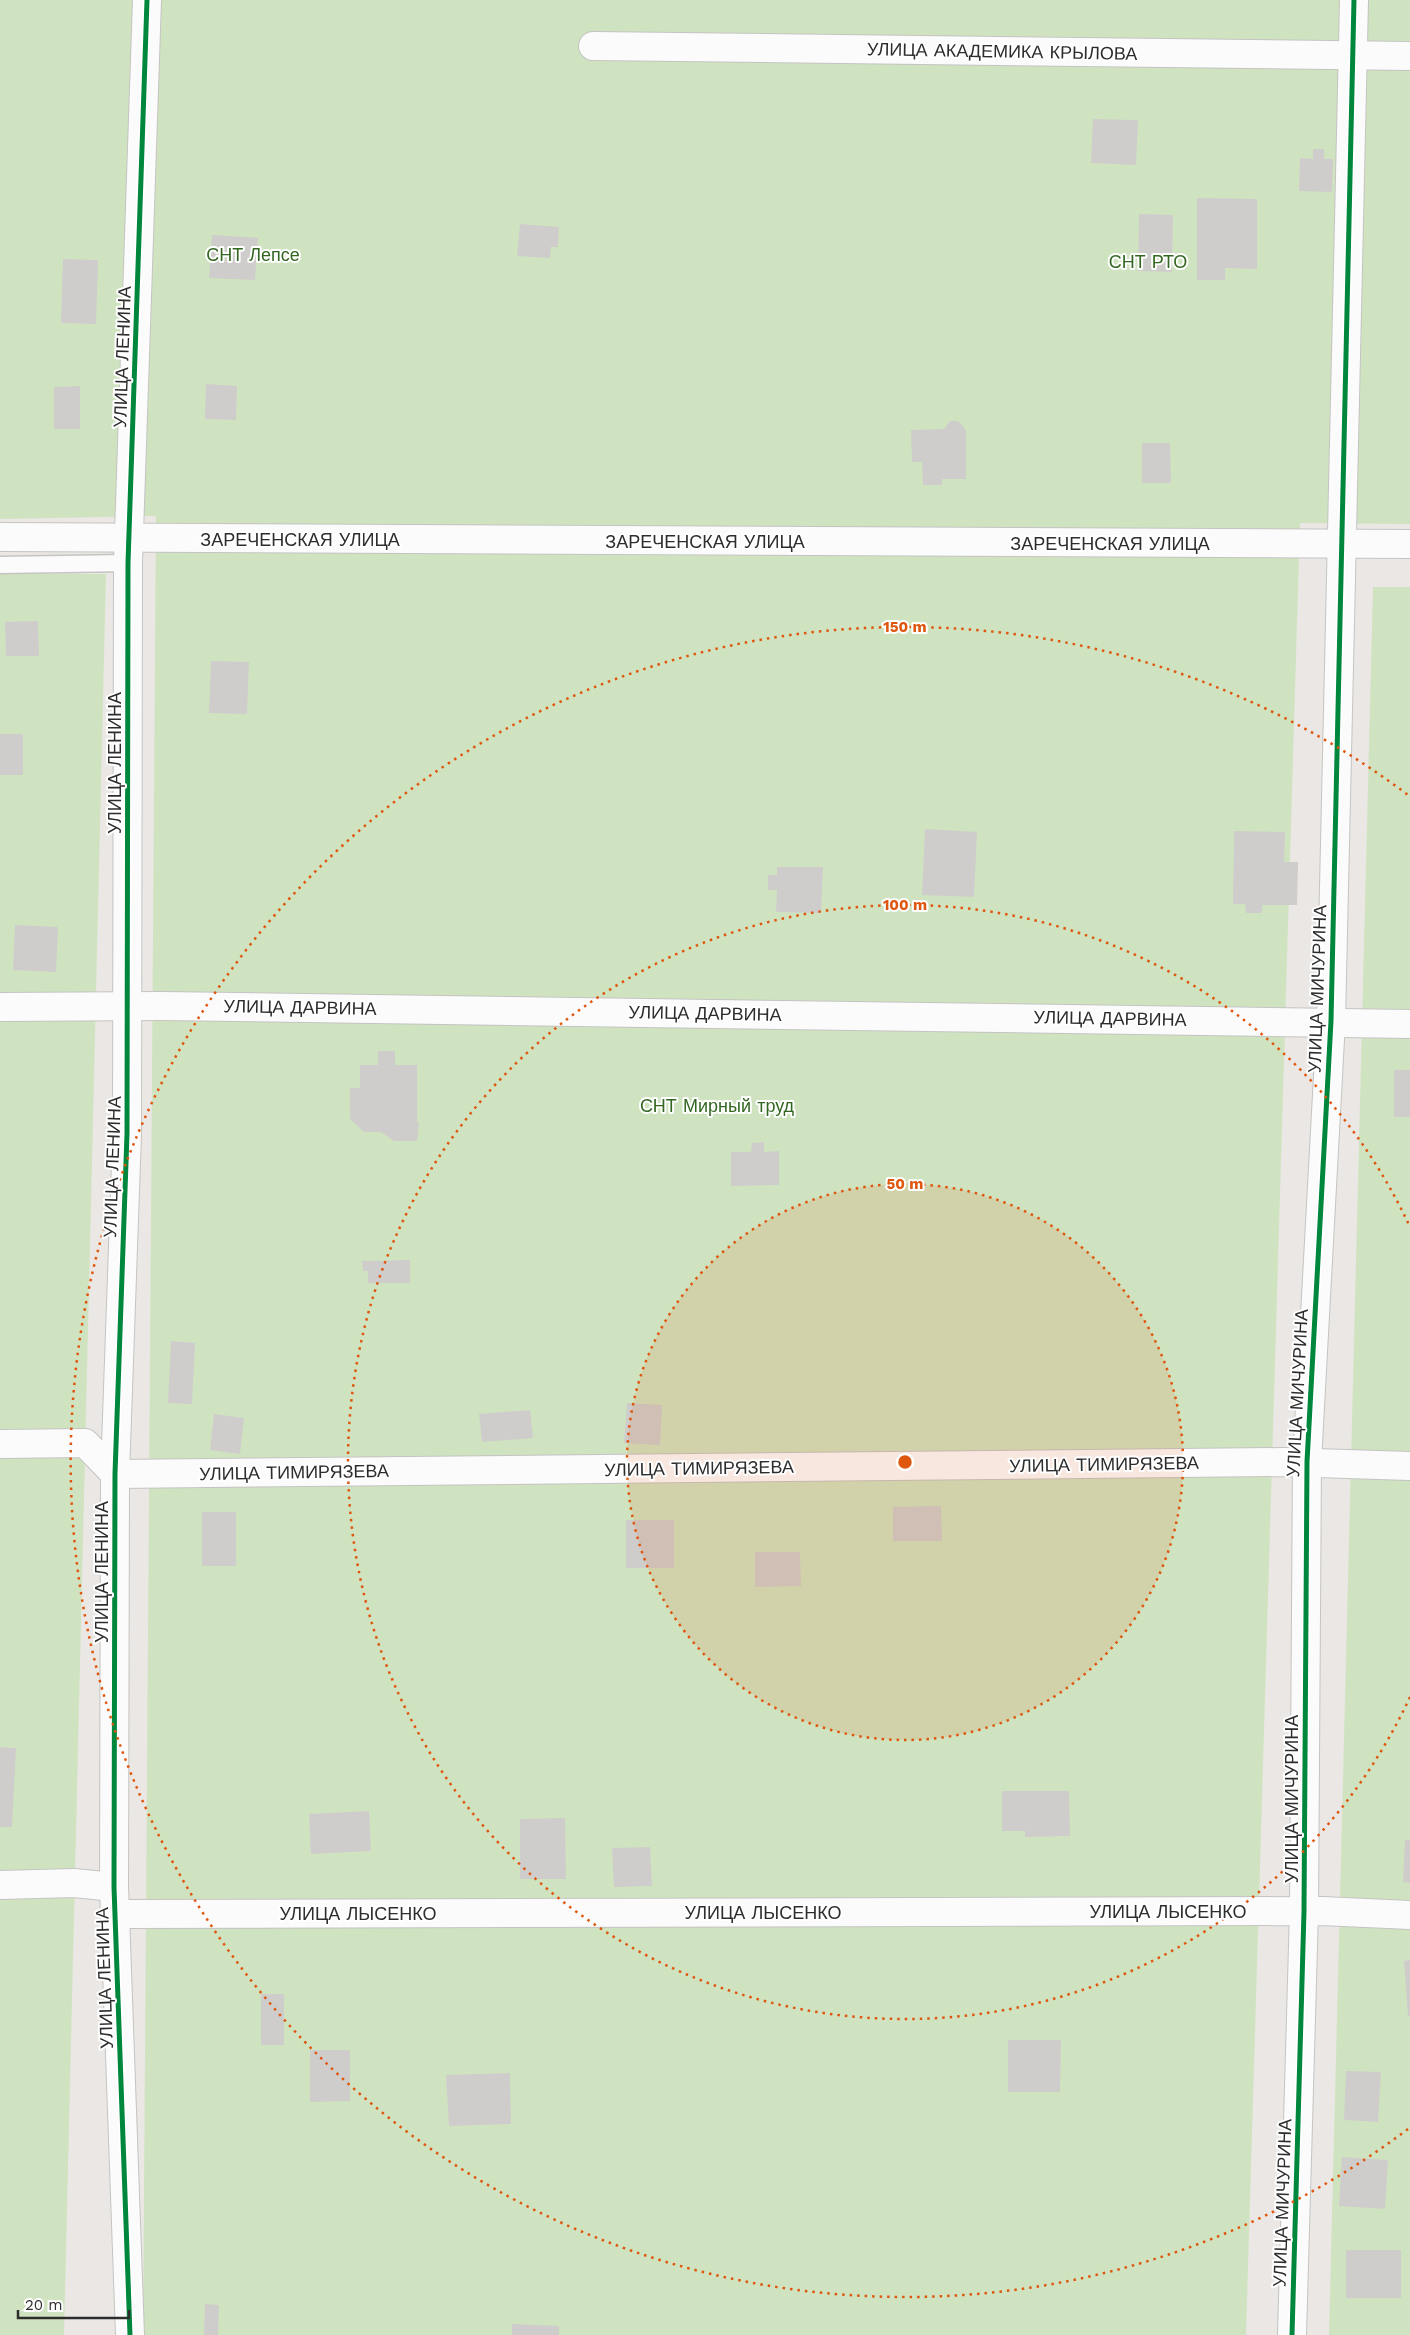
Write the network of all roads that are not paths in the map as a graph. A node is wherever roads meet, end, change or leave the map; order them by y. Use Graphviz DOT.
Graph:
graph roads {
  1 [pos="147,0"];
  2 [pos="1354,0"];
  3 [pos="594,46"];
  4 [pos="1353,55"];
  5 [pos="1410,56"];
  6 [pos="0,537"];
  7 [pos="1342,544"];
  8 [pos="1410,544"];
  9 [pos="128,551"];
  10 [pos="0,565"];
  11 [pos="128,1005"];
  12 [pos="0,1007"];
  13 [pos="1331,1021"];
  14 [pos="1410,1024"];
  15 [pos="0,1444"];
  16 [pos="1307,1462"];
  17 [pos="1410,1466"];
  18 [pos="114,1474"];
  19 [pos="0,1885"];
  20 [pos="114,1887"];
  21 [pos="1304,1911"];
  22 [pos="116,1914"];
  23 [pos="1410,1915"];
  24 [pos="130,2335"];
  25 [pos="1292,2335"];
  1 -- 9 [label="street, УЛИЦА ЛЕНИНА"];
  2 -- 4 [label="street, УЛИЦА МИЧУРИНА"];
  3 -- 4 [label="street, УЛИЦА АКАДЕМИКА КРЫЛОВА"];
  4 -- 5 [label="street, УЛИЦА АКАДЕМИКА КРЫЛОВА"];
  4 -- 7 [label="street, УЛИЦА МИЧУРИНА"];
  6 -- 9 [label="street, ЗАРЕЧЕНСКАЯ УЛИЦА"];
  7 -- 8 [label="street, ЗАРЕЧЕНСКАЯ УЛИЦА"];
  7 -- 9 [label="street, ЗАРЕЧЕНСКАЯ УЛИЦА"];
  7 -- 13 [label="street, УЛИЦА МИЧУРИНА"];
  9 -- 10 [label="lane"];
  9 -- 11 [label="street, УЛИЦА ЛЕНИНА"];
  11 -- 12 [label="street, УЛИЦА ДАРВИНА"];
  11 -- 13 [label="street, УЛИЦА ДАРВИНА"];
  11 -- 18 [label="street, УЛИЦА ЛЕНИНА"];
  13 -- 14 [label="street, УЛИЦА ДАРВИНА"];
  13 -- 16 [label="street, УЛИЦА МИЧУРИНА"];
  15 -- 18 [label="street"];
  16 -- 17 [label="street, УЛИЦА ТИМИРЯЗЕВА"];
  16 -- 18 [label="street, УЛИЦА ТИМИРЯЗЕВА"];
  16 -- 21 [label="street, УЛИЦА МИЧУРИНА"];
  18 -- 20 [label="street, УЛИЦА ЛЕНИНА"];
  19 -- 20 [label="street"];
  20 -- 22 [label="street, УЛИЦА ЛЕНИНА"];
  21 -- 22 [label="street, УЛИЦА ЛЫСЕНКО"];
  21 -- 23 [label="street, УЛИЦА ЛЫСЕНКО"];
  21 -- 25 [label="street, УЛИЦА МИЧУРИНА"];
  22 -- 24 [label="street, УЛИЦА ЛЕНИНА"];
}
